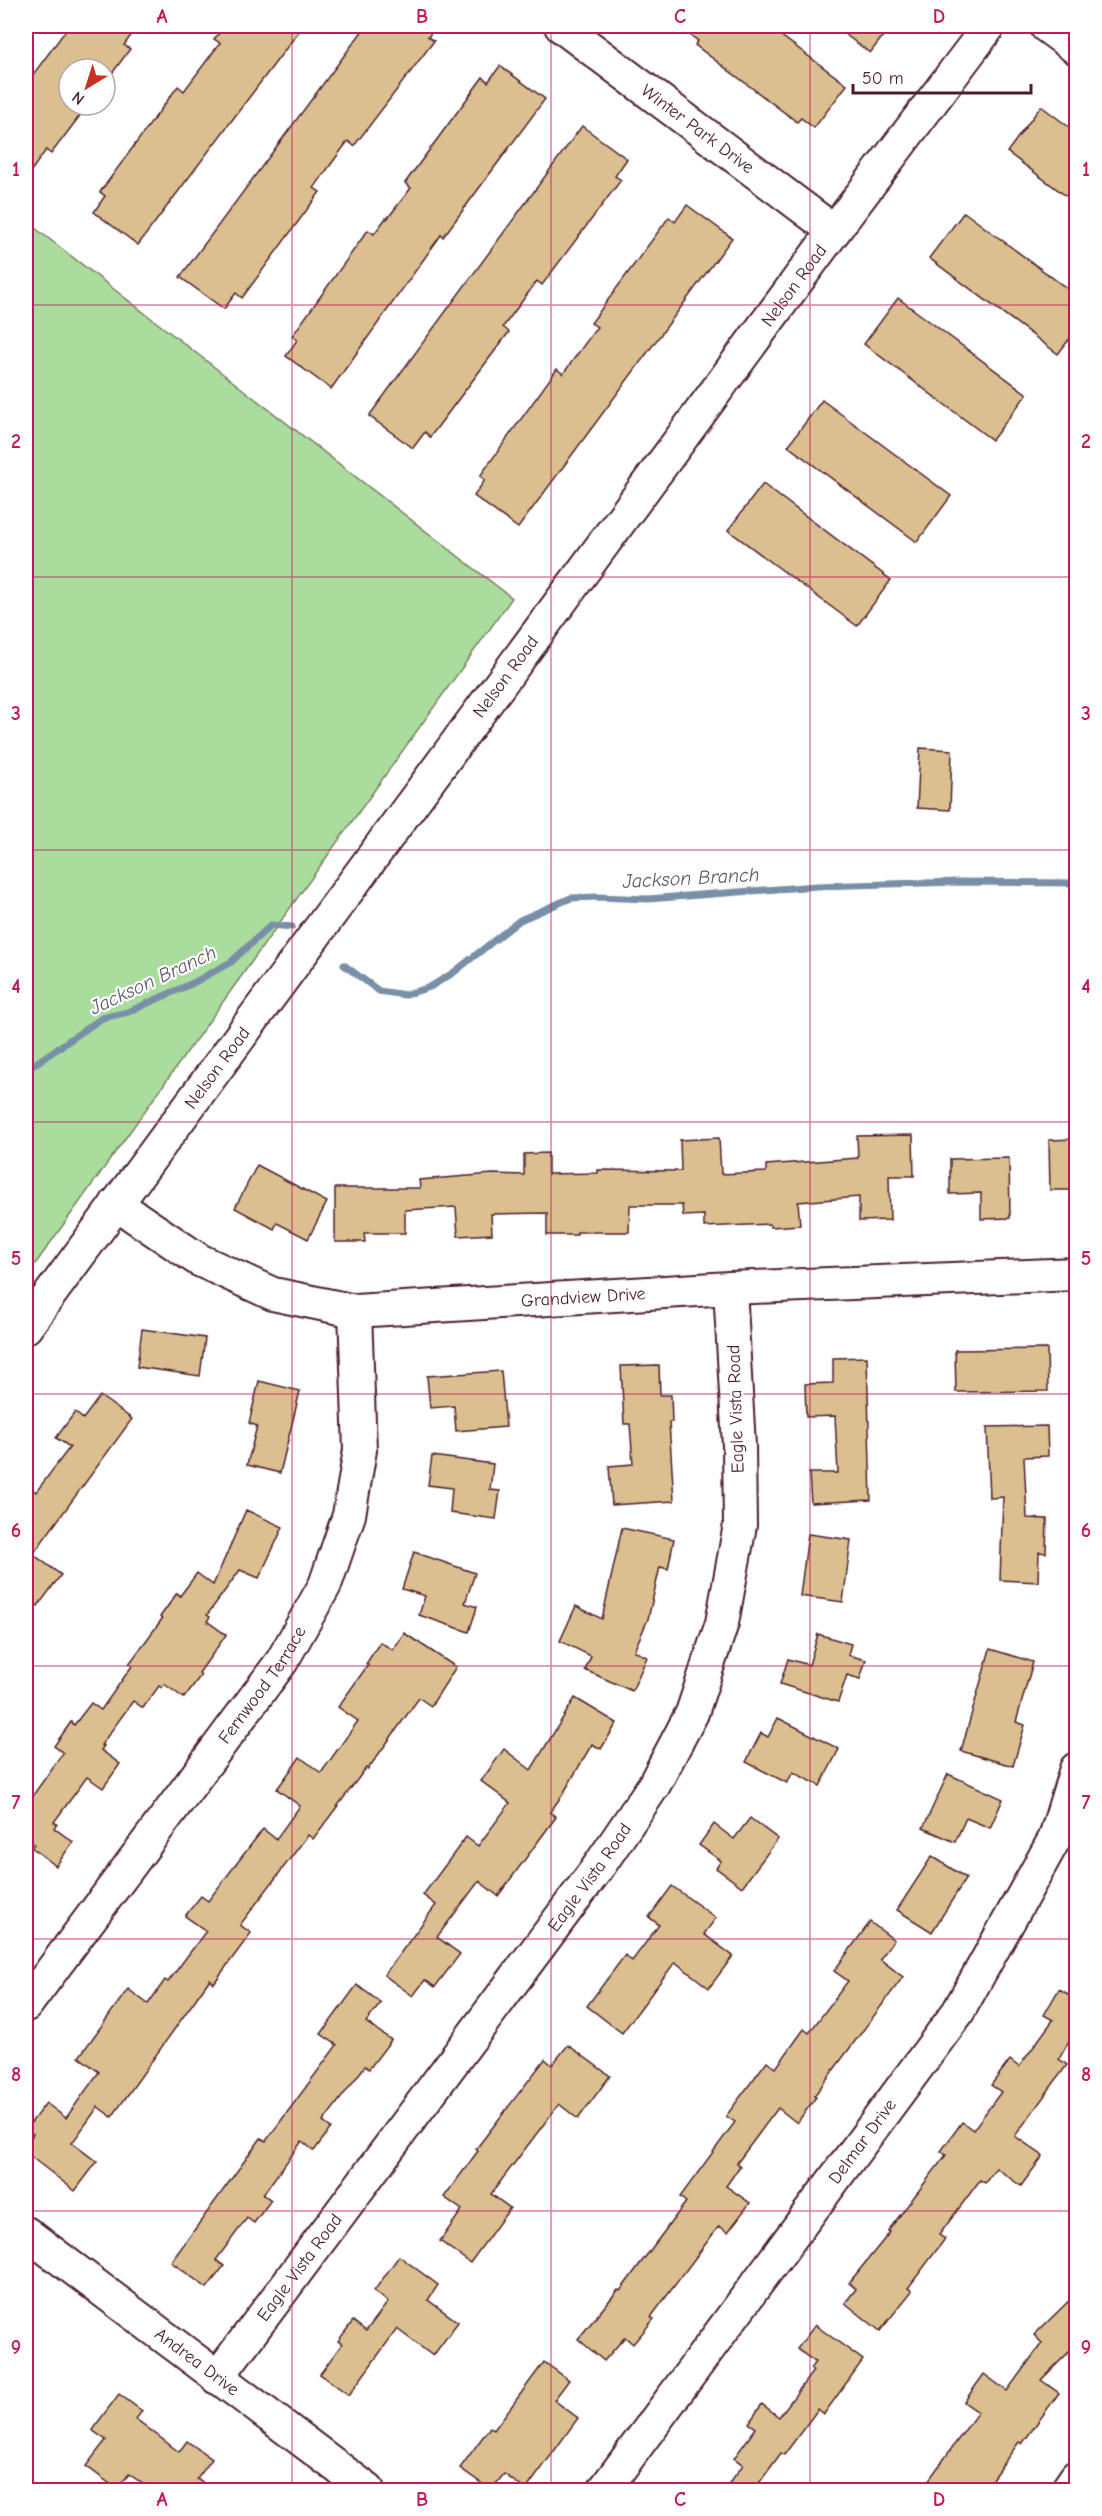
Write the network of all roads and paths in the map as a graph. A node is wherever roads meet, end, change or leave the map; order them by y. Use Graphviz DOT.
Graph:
graph roads {
  1 [pos="561,26"];
  2 [pos="989,26"];
  3 [pos="1046,26"];
  4 [pos="1077,48"];
  5 [pos="834,231"];
  6 [pos="116,1204"];
  7 [pos="1077,1274"];
  8 [pos="730,1288"];
  9 [pos="355,1311"];
  10 [pos="26,1327"];
  11 [pos="1077,1769"];
  12 [pos="26,2005"];
  13 [pos="26,2233"];
  14 [pos="217,2378"];
  15 [pos="1077,2477"];
  16 [pos="368,2490"];
  17 [pos="604,2490"];
  18 [pos="1067,2490"];
  1 -- 5 [label="street, Winter Park Drive"];
  2 -- 5 [label="street, Nelson Road"];
  3 -- 4 [label="street"];
  5 -- 6 [label="street, Nelson Road"];
  6 -- 9 [label="street, Grandview Drive"];
  6 -- 10 [label="street, Nelson Road"];
  7 -- 8 [label="street, Grandview Drive"];
  8 -- 9 [label="street, Grandview Drive"];
  8 -- 14 [label="street, Eagle Vista Road"];
  9 -- 12 [label="street, Fernwood Terrace"];
  11 -- 17 [label="street, Delmar Drive"];
  13 -- 14 [label="street, Andrea Drive"];
  14 -- 16 [label="street, Andrea Drive"];
  15 -- 18 [label="street"];
}
